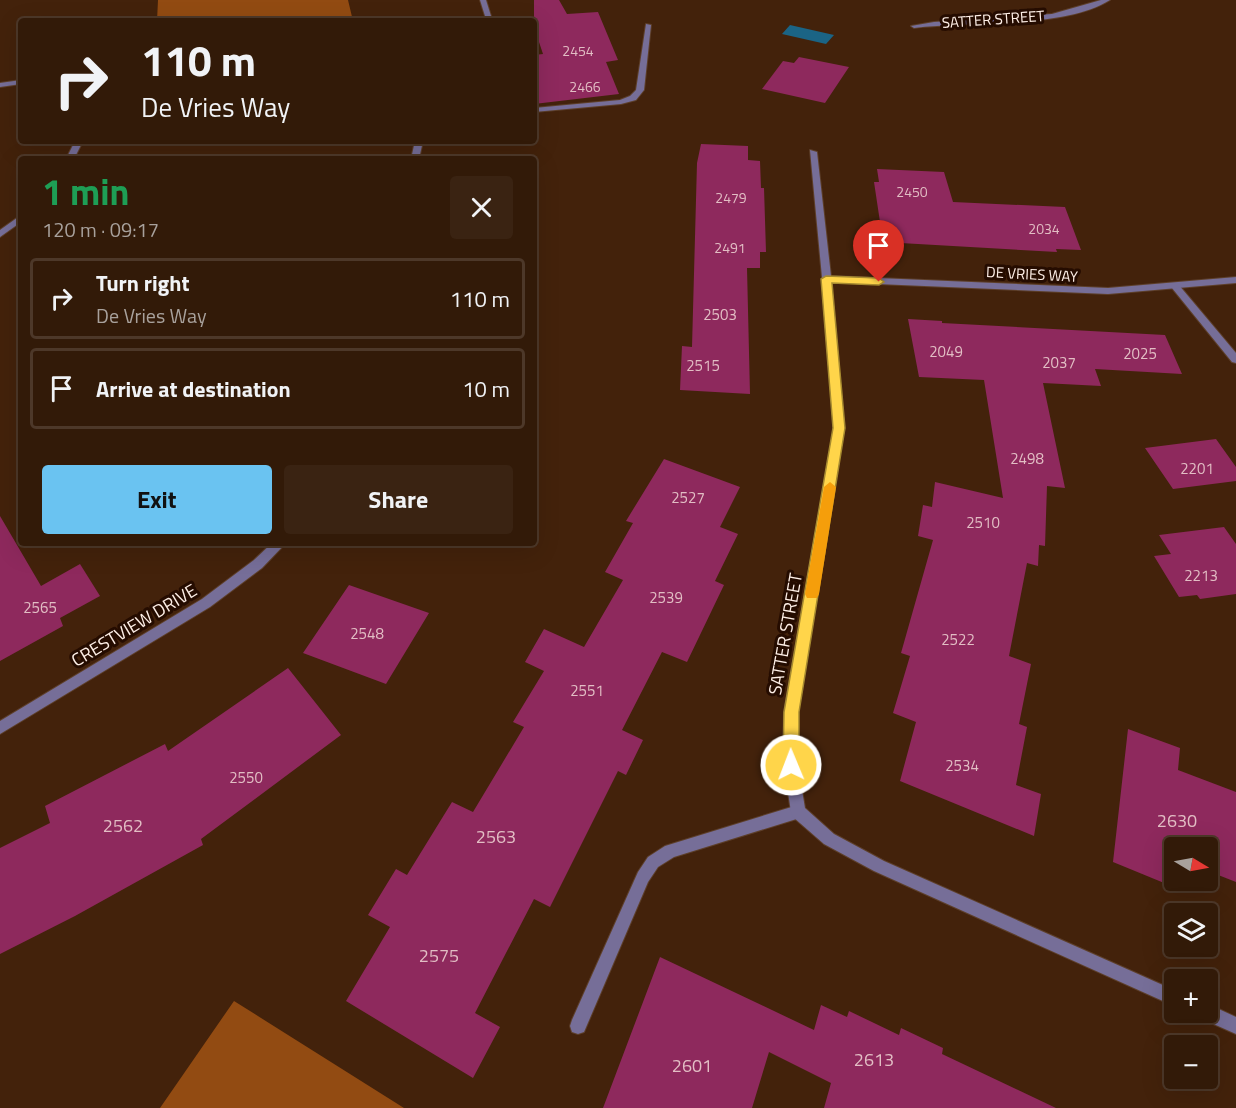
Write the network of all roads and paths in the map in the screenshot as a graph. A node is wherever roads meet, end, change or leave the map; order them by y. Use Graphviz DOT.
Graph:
graph roads {
  1 [pos="483,0"];
  2 [pos="1107,0"];
  3 [pos="488,18"];
  4 [pos="648,25"];
  5 [pos="914,26"];
  6 [pos="18,82"];
  7 [pos="0,85"];
  8 [pos="537,110"];
  9 [pos="813,152"];
  10 [pos="18,220"];
  11 [pos="0,234"];
  12 [pos="826,279"];
  13 [pos="1236,280"];
  14 [pos="1175,286"];
  15 [pos="1236,360"];
  16 [pos="277,546"];
  17 [pos="0,728"];
  18 [pos="798,812"];
  19 [pos="1164,994"];
  20 [pos="1218,1018"];
  21 [pos="578,1026"];
  22 [pos="1236,1026"];
  1 -- 3 [label="street"];
  2 -- 5 [label="street, SATTER STREET"];
  4 -- 8 [label="street"];
  6 -- 7 [label="street"];
  9 -- 12 [label="street, SATTER STREET"];
  10 -- 11 [label="street"];
  12 -- 14 [label="street, DE VRIES WAY"];
  12 -- 18 [label="street, SATTER STREET"];
  13 -- 14 [label="street, DE VRIES WAY"];
  14 -- 15 [label="street"];
  16 -- 17 [label="street, CRESTVIEW DRIVE"];
  18 -- 19 [label="street"];
  18 -- 21 [label="street"];
  20 -- 22 [label="street"];
}
